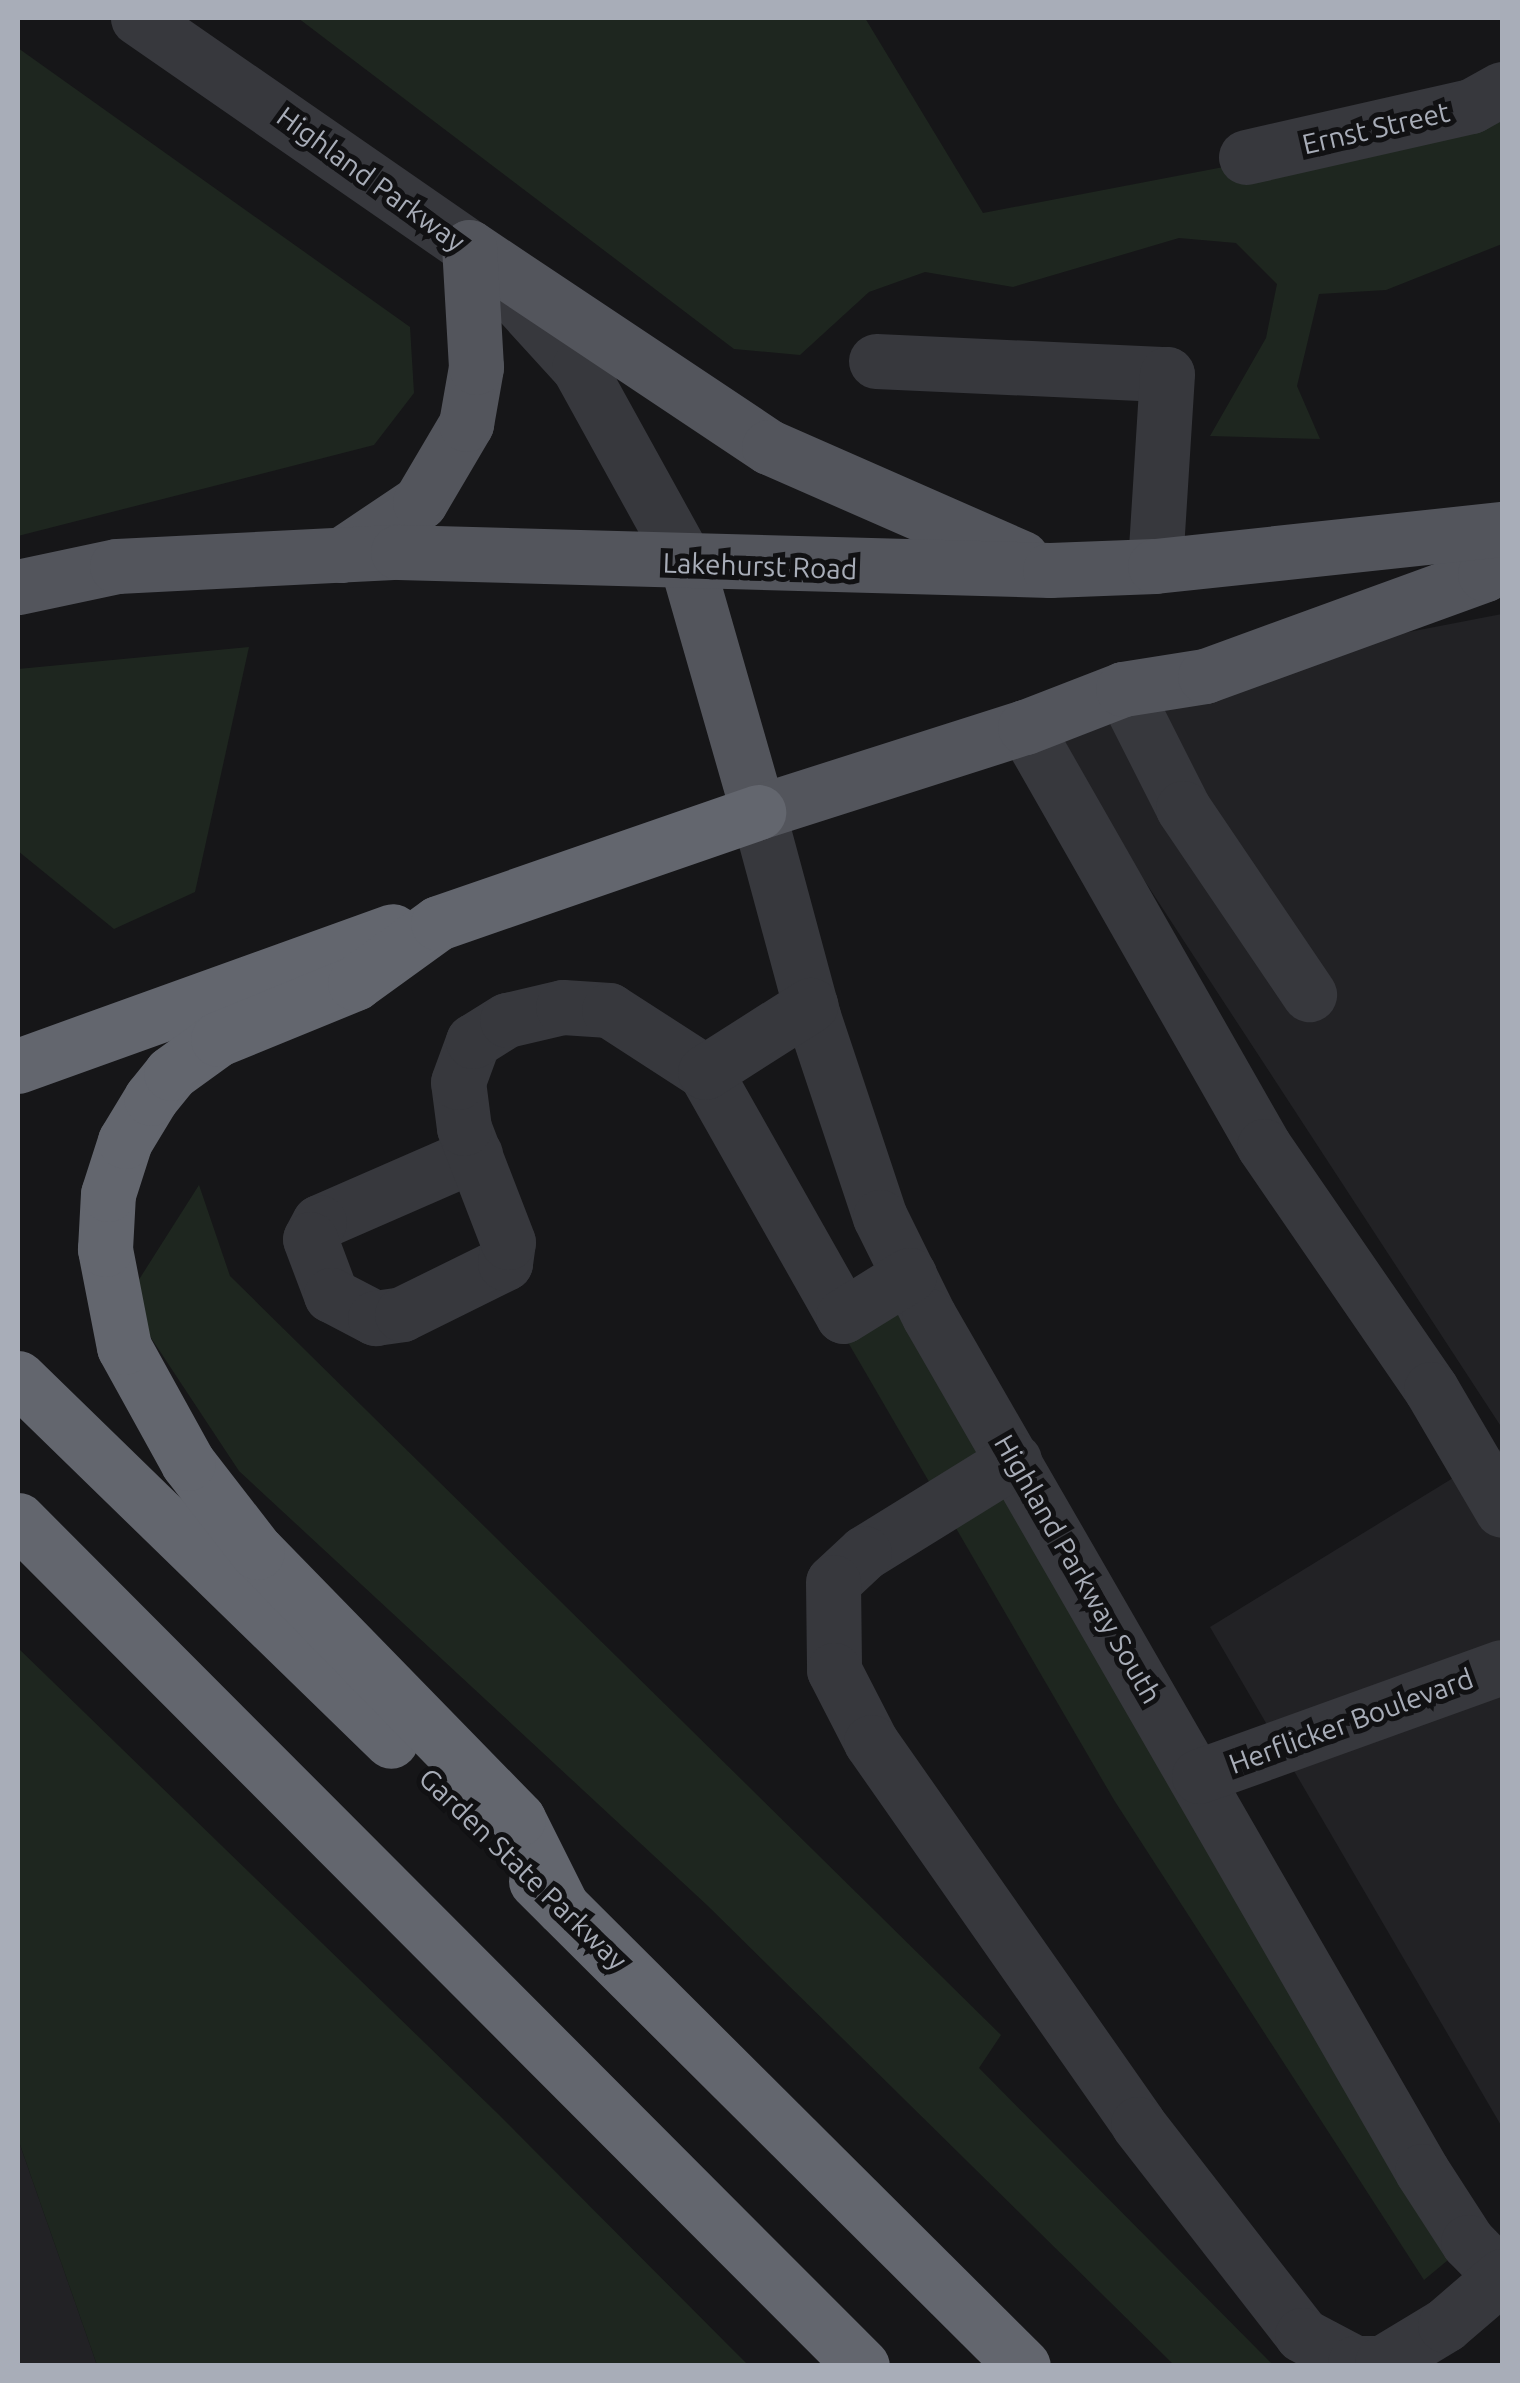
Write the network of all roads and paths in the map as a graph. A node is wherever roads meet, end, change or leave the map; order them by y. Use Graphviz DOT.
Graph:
graph roads {
  1 [pos="138,18"];
  2 [pos="1502,89"];
  3 [pos="1246,157"];
  4 [pos="469,247"];
  5 [pos="876,361"];
  6 [pos="1502,529"];
  7 [pos="341,556"];
  8 [pos="1502,562"];
  9 [pos="688,564"];
  10 [pos="1155,566"];
  11 [pos="1050,570"];
  12 [pos="18,586"];
  13 [pos="1124,689"];
  14 [pos="1025,728"];
  15 [pos="758,812"];
  16 [pos="438,924"];
  17 [pos="1310,994"];
  18 [pos="810,1005"];
  19 [pos="18,1066"];
  20 [pos="705,1072"];
  21 [pos="474,1154"];
  22 [pos="909,1275"];
  23 [pos="18,1378"];
  24 [pos="1014,1460"];
  25 [pos="1502,1510"];
  26 [pos="18,1520"];
  27 [pos="18,1540"];
  28 [pos="76,1582"];
  29 [pos="1502,1667"];
  30 [pos="1198,1776"];
  31 [pos="562,1907"];
  32 [pos="1502,2277"];
  33 [pos="862,2366"];
  34 [pos="1023,2366"];
  1 -- 4 [label="street, Highland Parkway"];
  2 -- 3 [label="street, Ernst Street"];
  4 -- 7 [label="main road"];
  4 -- 9 [label="street, Highland Parkway"];
  4 -- 11 [label="main road"];
  5 -- 10 [label="street"];
  6 -- 10 [label="main road, Lakehurst Road"];
  7 -- 9 [label="main road, Lakehurst Road"];
  7 -- 12 [label="main road, Lakehurst Road"];
  8 -- 13 [label="main road"];
  9 -- 11 [label="main road, Lakehurst Road"];
  9 -- 15 [label="main road, Highland Parkway"];
  10 -- 11 [label="main road, Lakehurst Road"];
  13 -- 14 [label="main road"];
  13 -- 17 [label="street"];
  14 -- 15 [label="main road"];
  14 -- 25 [label="street"];
  15 -- 16 [label="highway"];
  15 -- 18 [label="street, Highland Parkway South"];
  16 -- 19 [label="highway"];
  16 -- 31 [label="highway"];
  18 -- 20 [label="street"];
  18 -- 22 [label="street, Highland Parkway South"];
  20 -- 21 [label="street"];
  20 -- 22 [label="street"];
  22 -- 24 [label="street, Highland Parkway South"];
  23 -- 31 [label="highway, Garden State Parkway"];
  24 -- 30 [label="street, Highland Parkway South"];
  24 -- 32 [label="street"];
  26 -- 28 [label="highway"];
  27 -- 28 [label="highway"];
  28 -- 33 [label="highway"];
  29 -- 30 [label="street, Herflicker Boulevard"];
  30 -- 32 [label="street, Highland Parkway South"];
  31 -- 34 [label="highway, Garden State Parkway"];
}
